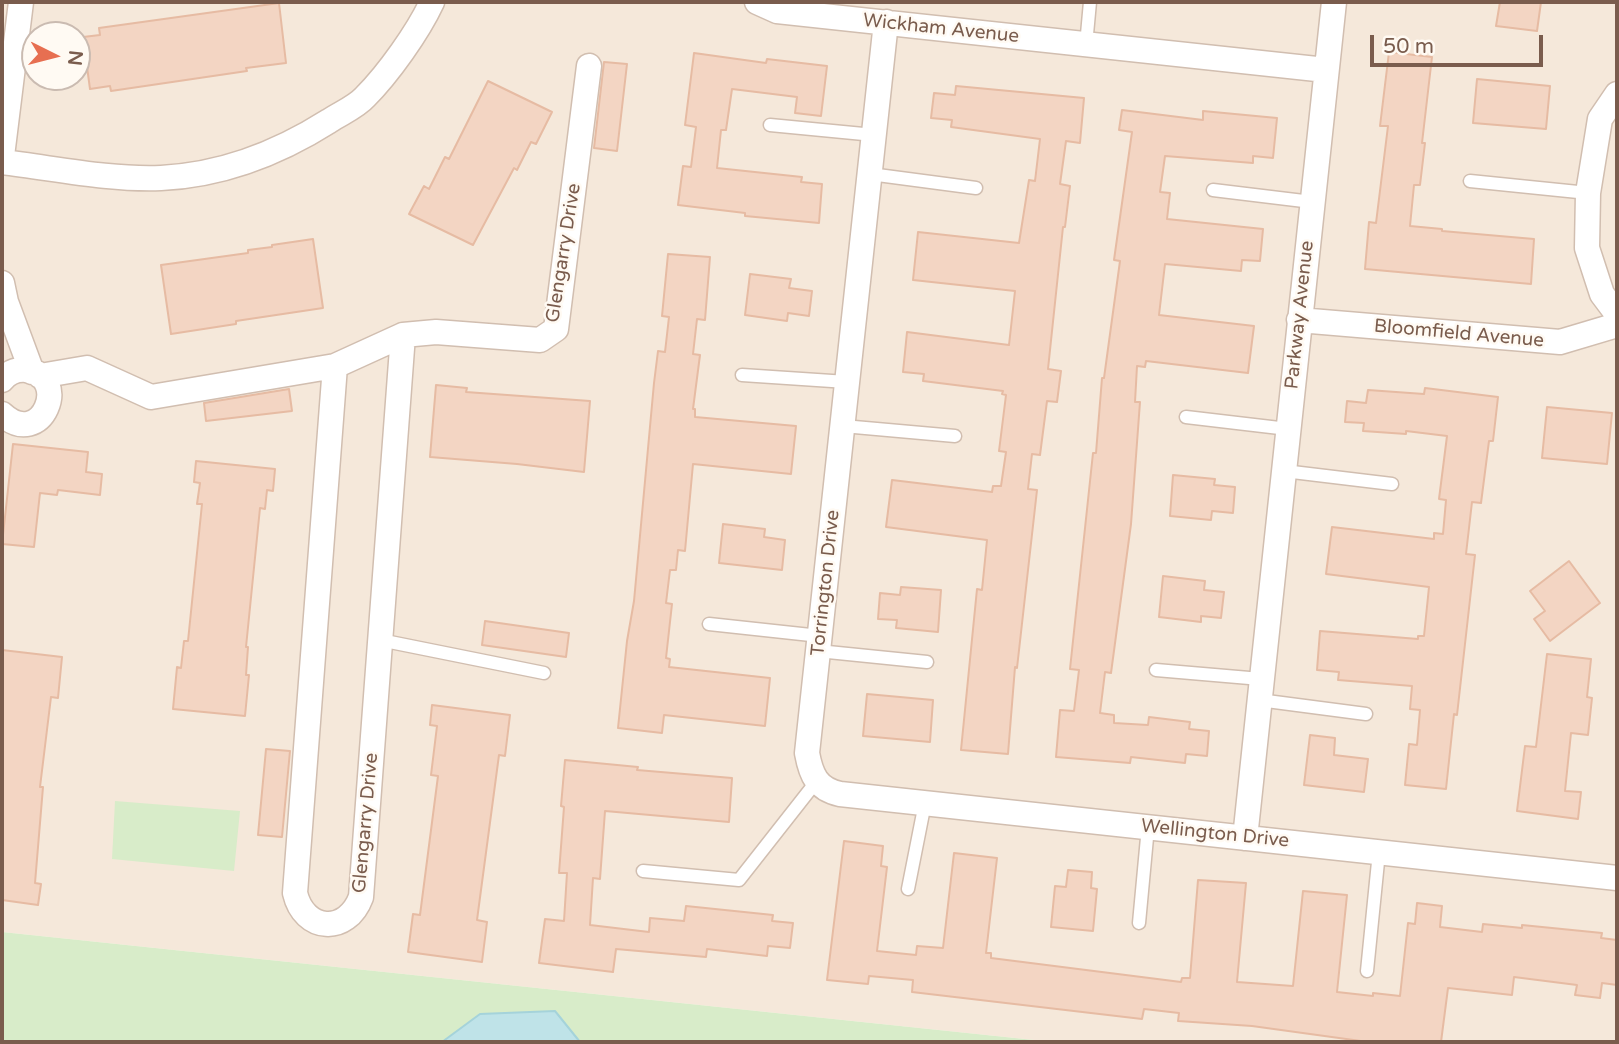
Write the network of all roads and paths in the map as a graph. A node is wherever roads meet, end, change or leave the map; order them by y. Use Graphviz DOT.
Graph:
graph roads {
  1 [pos="21,2"];
  2 [pos="432,2"];
  3 [pos="757,2"];
  4 [pos="1090,2"];
  5 [pos="1334,2"];
  6 [pos="886,22"];
  7 [pos="1086,45"];
  8 [pos="589,66"];
  9 [pos="1326,70"];
  10 [pos="1617,94"];
  11 [pos="770,125"];
  12 [pos="874,135"];
  13 [pos="2,156"];
  14 [pos="2,162"];
  15 [pos="870,174"];
  16 [pos="1470,181"];
  17 [pos="976,188"];
  18 [pos="1213,190"];
  19 [pos="1588,193"];
  20 [pos="1312,202"];
  21 [pos="2,283"];
  22 [pos="1617,314"];
  23 [pos="1300,320"];
  24 [pos="1617,325"];
  25 [pos="403,335"];
  26 [pos="335,366"];
  27 [pos="36,374"];
  28 [pos="742,375"];
  29 [pos="2,380"];
  30 [pos="848,382"];
  31 [pos="2,414"];
  32 [pos="1186,417"];
  33 [pos="842,426"];
  34 [pos="1288,429"];
  35 [pos="955,436"];
  36 [pos="1284,471"];
  37 [pos="1392,484"];
  38 [pos="709,624"];
  39 [pos="380,640"];
  40 [pos="819,643"];
  41 [pos="927,662"];
  42 [pos="1156,670"];
  43 [pos="544,673"];
  44 [pos="1260,689"];
  45 [pos="1366,714"];
  46 [pos="816,782"];
  47 [pos="925,803"];
  48 [pos="1147,827"];
  49 [pos="1245,838"];
  50 [pos="1379,852"];
  51 [pos="643,871"];
  52 [pos="1617,878"];
  53 [pos="908,889"];
  54 [pos="1139,923"];
  55 [pos="1367,971"];
  1 -- 13 [label="street"];
  2 -- 14 [label="street"];
  3 -- 6 [label="street, Wickham Avenue"];
  4 -- 7 [label="lane"];
  5 -- 9 [label="street, Parkway Avenue"];
  6 -- 7 [label="street, Wickham Avenue"];
  6 -- 12 [label="street, Torrington Drive"];
  7 -- 9 [label="street, Wickham Avenue"];
  8 -- 25 [label="street, Glengarry Drive"];
  9 -- 20 [label="street, Parkway Avenue"];
  10 -- 19 [label="street"];
  11 -- 12 [label="lane"];
  12 -- 15 [label="street, Torrington Drive"];
  15 -- 17 [label="lane"];
  15 -- 30 [label="street, Torrington Drive"];
  16 -- 19 [label="lane"];
  18 -- 20 [label="lane"];
  19 -- 22 [label="street"];
  20 -- 23 [label="street, Parkway Avenue"];
  21 -- 27 [label="street"];
  23 -- 24 [label="street, Bloomfield Avenue"];
  23 -- 34 [label="street, Parkway Avenue"];
  25 -- 26 [label="street, Glengarry Drive"];
  25 -- 39 [label="street, Glengarry Drive"];
  26 -- 27 [label="street, Glengarry Drive"];
  26 -- 39 [label="street, Glengarry Drive"];
  27 -- 29 [label="street, Glengarry Drive"];
  27 -- 31 [label="street"];
  28 -- 30 [label="lane"];
  30 -- 33 [label="street, Torrington Drive"];
  32 -- 34 [label="lane"];
  33 -- 35 [label="lane"];
  33 -- 40 [label="street, Torrington Drive"];
  34 -- 36 [label="street, Parkway Avenue"];
  36 -- 37 [label="lane"];
  36 -- 44 [label="street, Parkway Avenue"];
  38 -- 40 [label="lane"];
  39 -- 43 [label="lane"];
  40 -- 41 [label="lane"];
  40 -- 46 [label="street, Torrington Drive"];
  42 -- 44 [label="lane"];
  44 -- 45 [label="lane"];
  44 -- 49 [label="street, Parkway Avenue"];
  46 -- 47 [label="street, Wellington Drive"];
  46 -- 51 [label="lane"];
  47 -- 48 [label="street, Wellington Drive"];
  47 -- 53 [label="lane"];
  48 -- 49 [label="street, Wellington Drive"];
  48 -- 54 [label="lane"];
  49 -- 50 [label="street, Wellington Drive"];
  50 -- 52 [label="street, Wellington Drive"];
  50 -- 55 [label="lane"];
}
